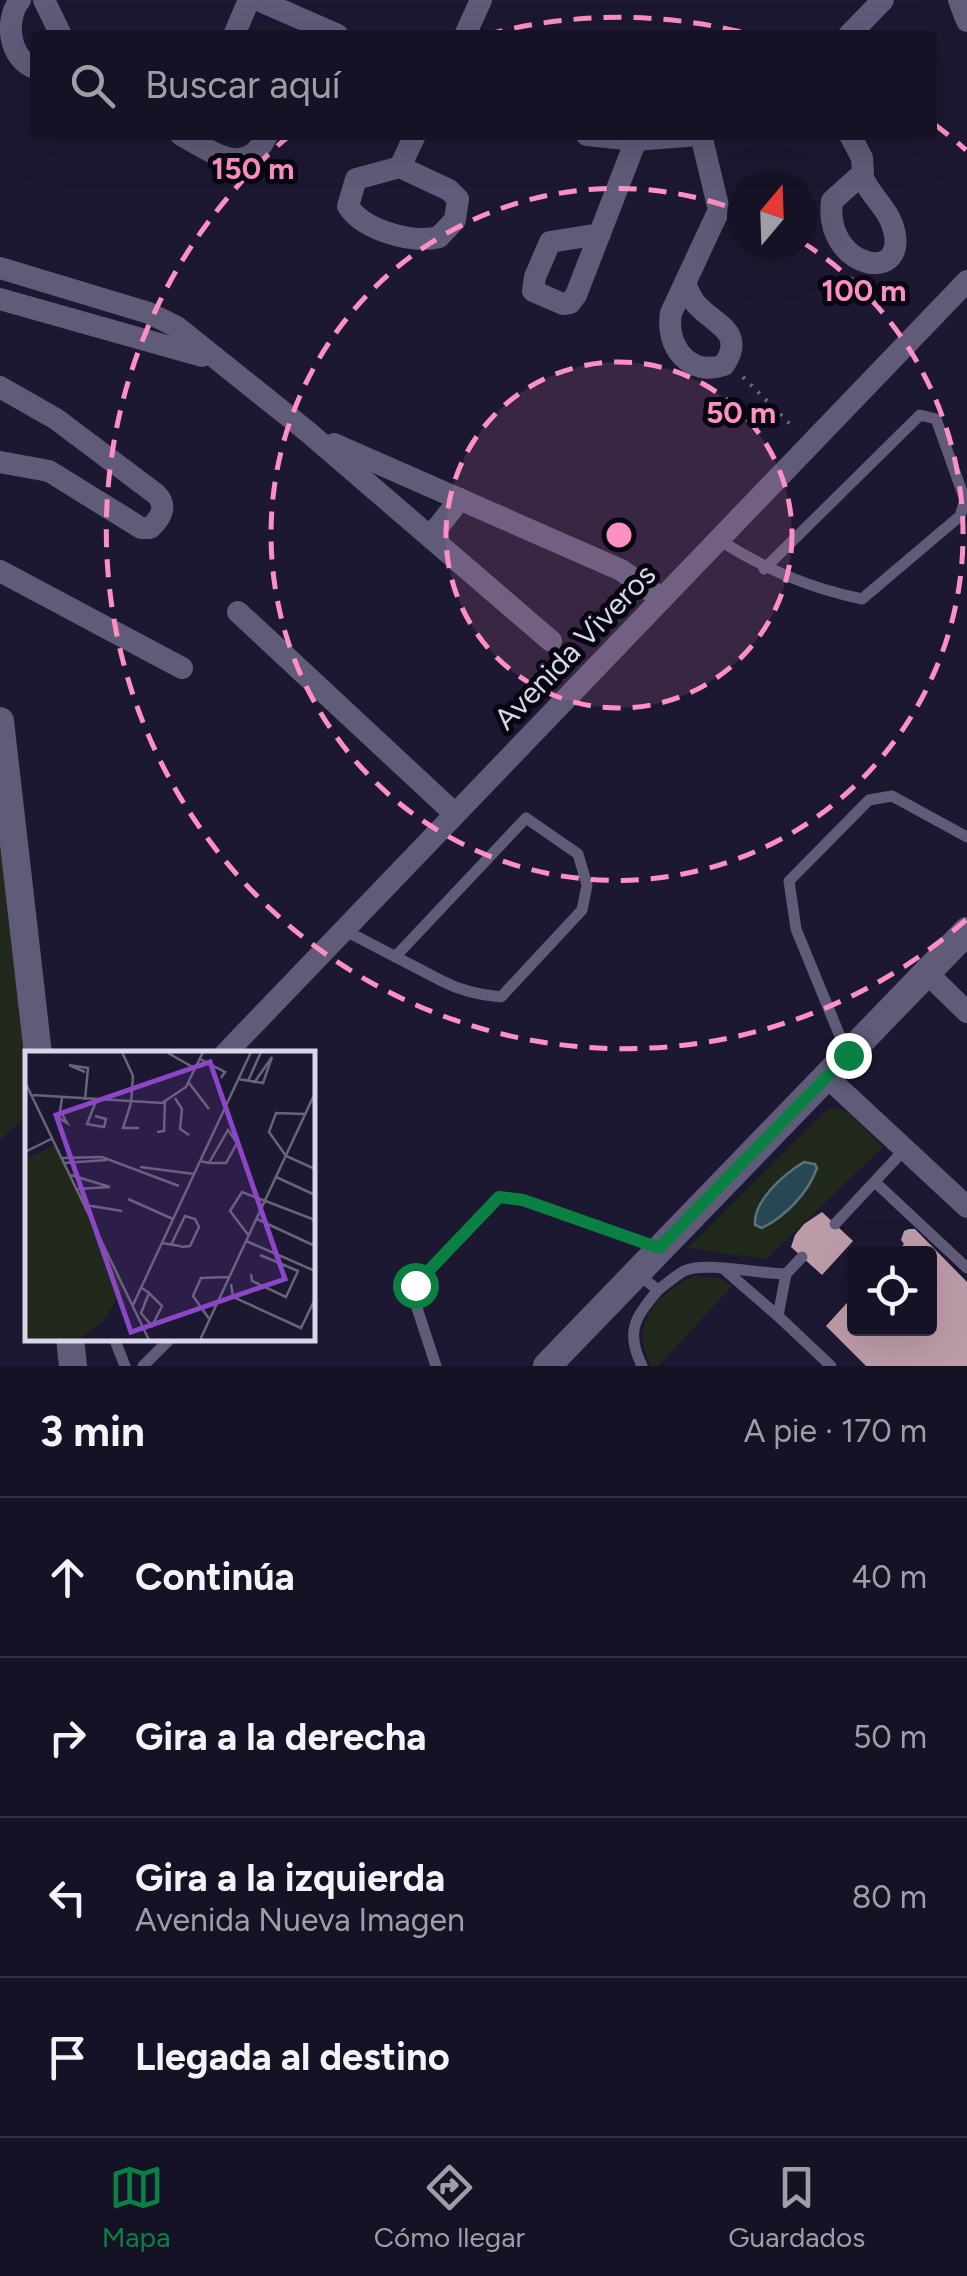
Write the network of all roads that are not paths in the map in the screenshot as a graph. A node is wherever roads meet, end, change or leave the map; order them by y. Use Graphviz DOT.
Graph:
graph roads {
  1 [pos="20,0"];
  2 [pos="44,0"];
  3 [pos="250,0"];
  4 [pos="258,0"];
  5 [pos="481,0"];
  6 [pos="959,0"];
  7 [pos="873,3"];
  8 [pos="967,21"];
  9 [pos="59,30"];
  10 [pos="236,30"];
  11 [pos="327,30"];
  12 [pos="467,30"];
  13 [pos="853,30"];
  14 [pos="30,65"];
  15 [pos="191,140"];
  16 [pos="264,140"];
  17 [pos="413,140"];
  18 [pos="636,140"];
  19 [pos="701,140"];
  20 [pos="852,140"];
  21 [pos="400,167"];
  22 [pos="862,176"];
  23 [pos="600,234"];
  24 [pos="0,268"];
  25 [pos="967,281"];
  26 [pos="685,283"];
  27 [pos="0,299"];
  28 [pos="228,368"];
  29 [pos="0,387"];
  30 [pos="308,432"];
  31 [pos="0,462"];
  32 [pos="460,500"];
  33 [pos="430,536"];
  34 [pos="719,540"];
  35 [pos="764,569"];
  36 [pos="0,571"];
  37 [pos="662,599"];
  38 [pos="238,612"];
  39 [pos="551,641"];
  40 [pos="182,668"];
  41 [pos="0,721"];
  42 [pos="455,814"];
  43 [pos="967,837"];
  44 [pos="344,930"];
  45 [pos="967,930"];
  46 [pos="395,956"];
  47 [pos="927,973"];
  48 [pos="967,1012"];
  49 [pos="38,1051"];
  50 [pos="228,1051"];
  51 [pos="848,1055"];
  52 [pos="826,1077"];
  53 [pos="906,1149"];
  54 [pos="875,1182"];
  55 [pos="967,1207"];
  56 [pos="835,1224"];
  57 [pos="659,1248"];
  58 [pos="802,1257"];
  59 [pos="722,1268"];
  60 [pos="967,1268"];
  61 [pos="636,1273"];
  62 [pos="786,1274"];
  63 [pos="658,1290"];
  64 [pos="778,1316"];
  65 [pos="70,1341"];
  66 [pos="115,1341"];
  67 [pos="168,1341"];
  68 [pos="73,1366"];
  69 [pos="125,1366"];
  70 [pos="143,1366"];
  71 [pos="436,1366"];
  72 [pos="547,1366"];
  73 [pos="642,1366"];
  74 [pos="831,1366"];
  1 -- 14 [label="street"];
  2 -- 9 [label="street"];
  3 -- 10 [label="street"];
  4 -- 11 [label="street"];
  5 -- 12 [label="street"];
  6 -- 8 [label="street"];
  7 -- 13 [label="street"];
  15 -- 16 [label="street"];
  17 -- 21 [label="street"];
  18 -- 23 [label="street"];
  19 -- 26 [label="street"];
  20 -- 22 [label="street"];
  21 -- 21 [label="street"];
  24 -- 28 [label="street"];
  25 -- 34 [label="street, Avenida Viveros"];
  26 -- 26 [label="street"];
  27 -- 28 [label="street"];
  28 -- 30 [label="street"];
  29 -- 31 [label="street"];
  30 -- 32 [label="street"];
  30 -- 33 [label="street"];
  32 -- 33 [label="street"];
  32 -- 37 [label="street"];
  33 -- 39 [label="street"];
  34 -- 35 [label="lane"];
  34 -- 37 [label="street, Avenida Viveros"];
  35 -- 35 [label="lane"];
  36 -- 40 [label="street"];
  37 -- 42 [label="street, Avenida Viveros"];
  38 -- 42 [label="street"];
  41 -- 49 [label="street"];
  42 -- 44 [label="street, Avenida Viveros"];
  43 -- 51 [label="lane"];
  44 -- 46 [label="lane"];
  44 -- 50 [label="street, Avenida Viveros"];
  45 -- 47 [label="street"];
  46 -- 46 [label="lane"];
  47 -- 48 [label="street"];
  47 -- 51 [label="street"];
  51 -- 52 [label="street"];
  52 -- 53 [label="street"];
  52 -- 57 [label="street"];
  53 -- 54 [label="lane"];
  53 -- 55 [label="street"];
  54 -- 56 [label="lane"];
  54 -- 60 [label="lane"];
  57 -- 61 [label="street"];
  57 -- 71 [label="lane"];
  58 -- 62 [label="lane"];
  59 -- 62 [label="lane"];
  59 -- 63 [label="lane"];
  59 -- 64 [label="lane"];
  61 -- 63 [label="lane"];
  61 -- 72 [label="street"];
  62 -- 64 [label="lane"];
  63 -- 73 [label="lane"];
  64 -- 74 [label="lane"];
  65 -- 68 [label="street"];
  66 -- 69 [label="lane"];
  67 -- 70 [label="lane"];
}
